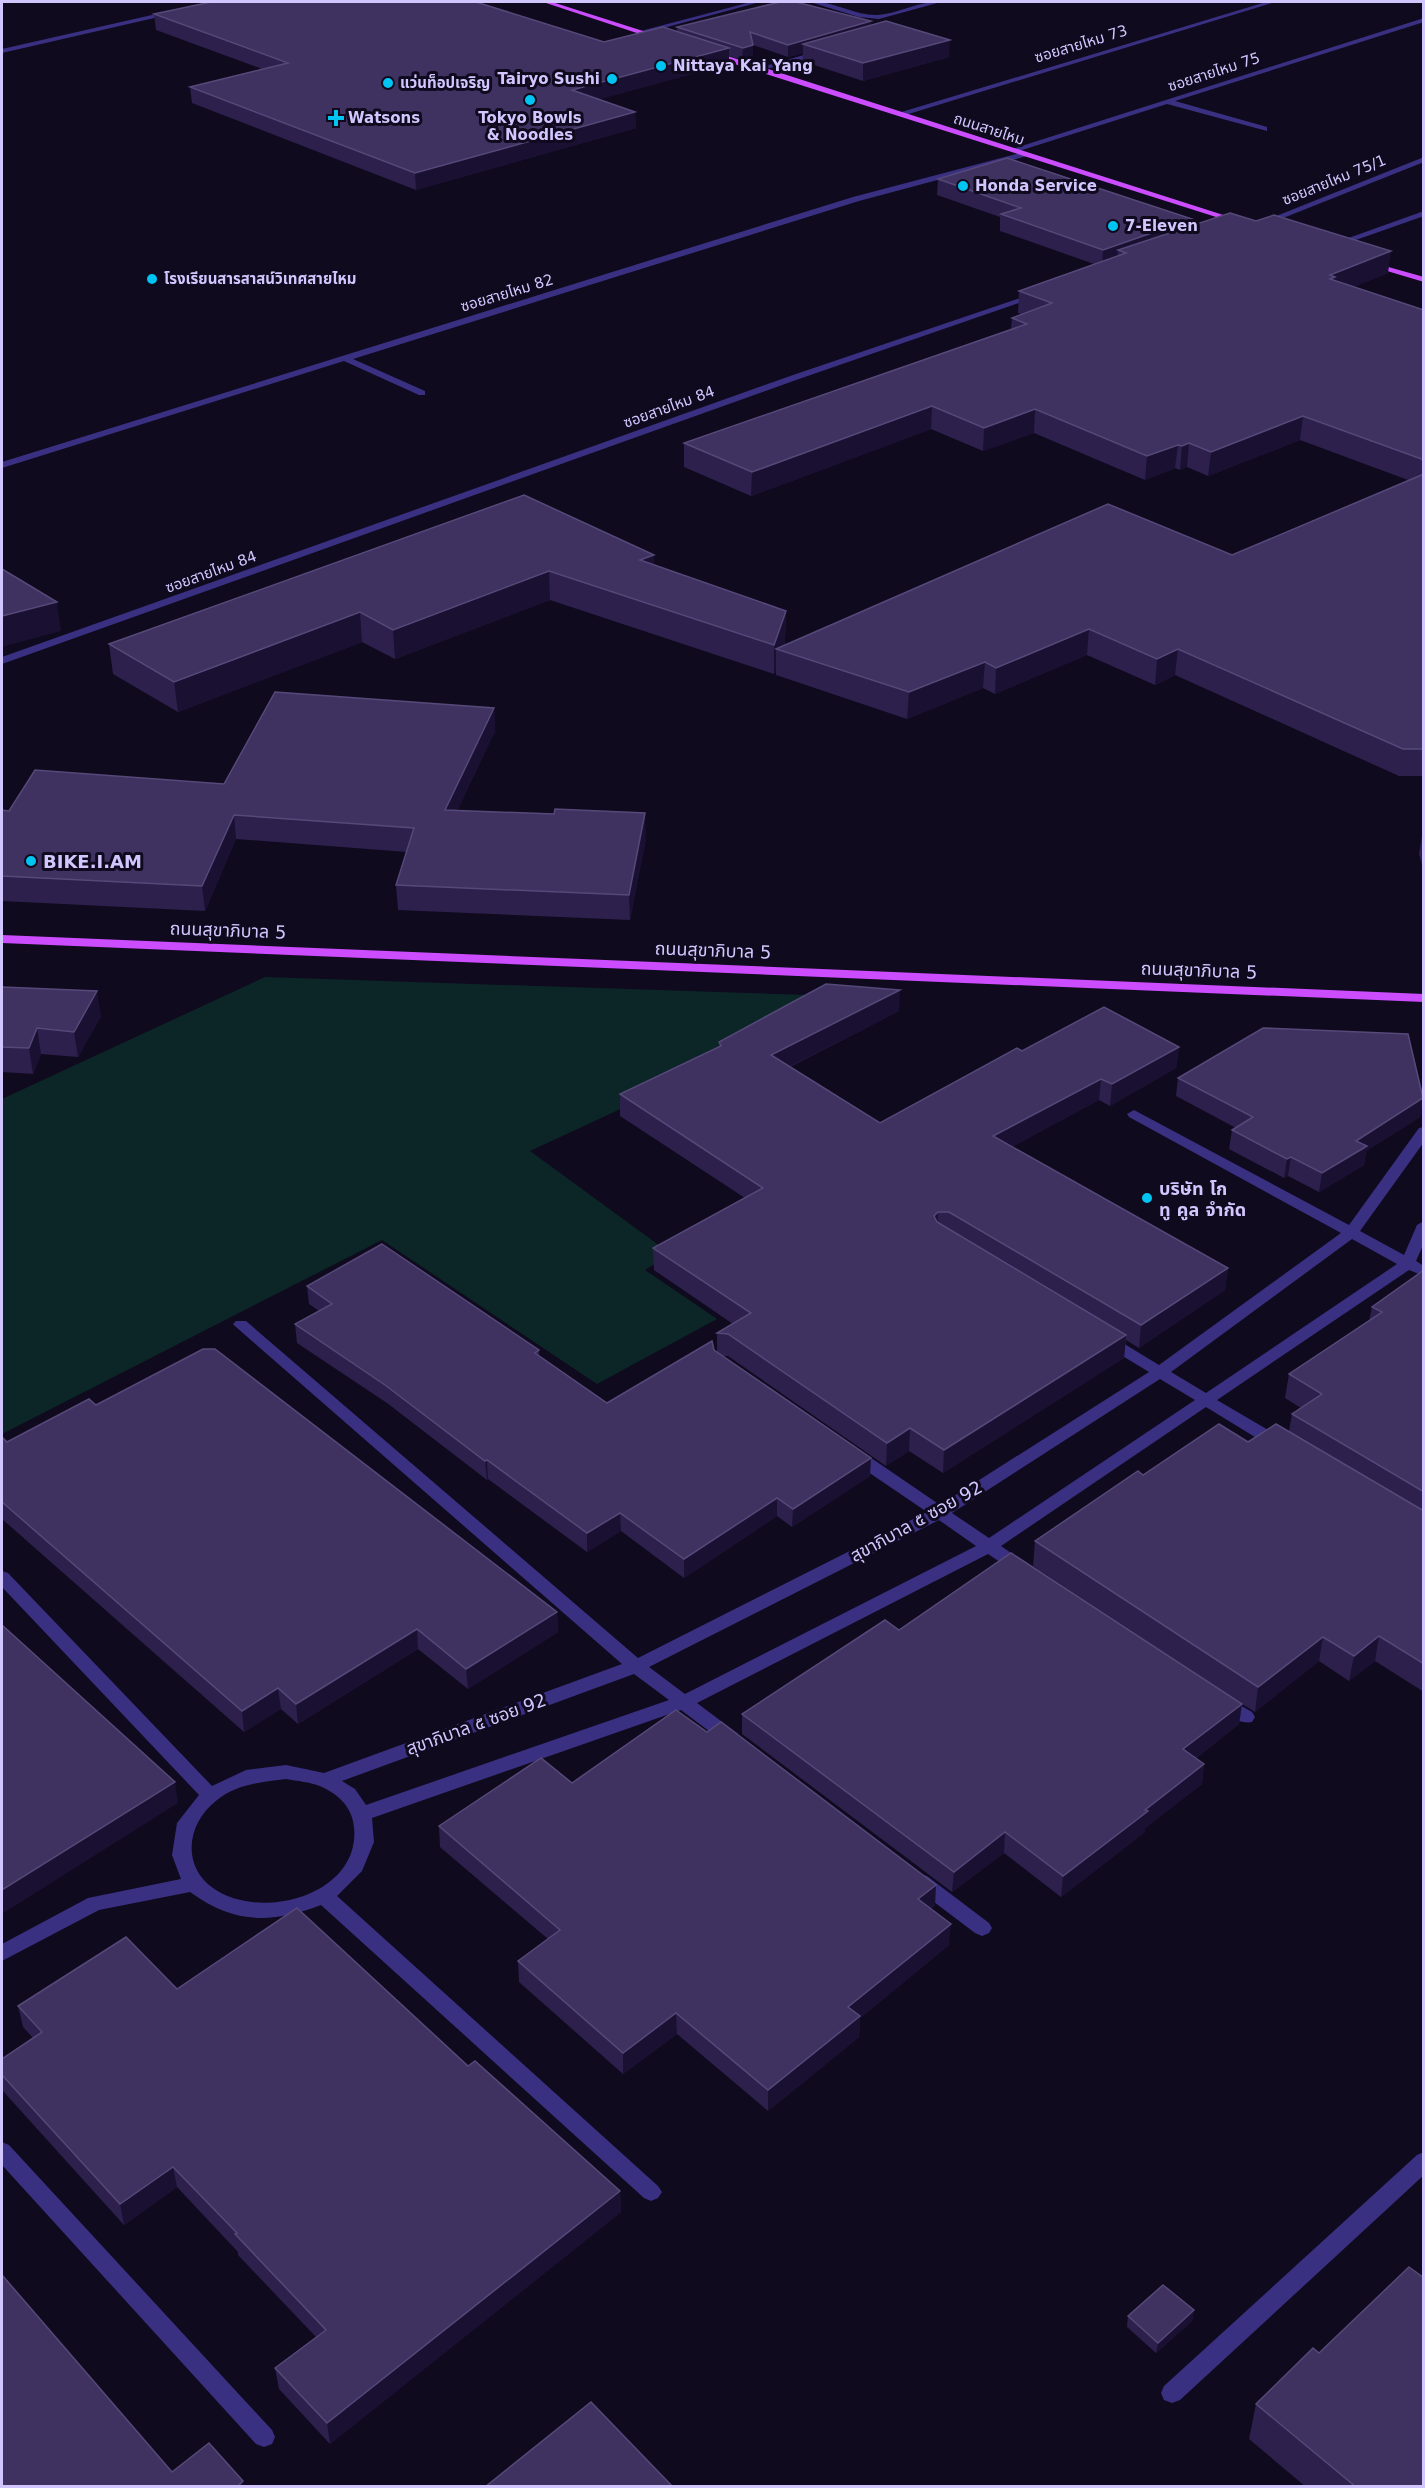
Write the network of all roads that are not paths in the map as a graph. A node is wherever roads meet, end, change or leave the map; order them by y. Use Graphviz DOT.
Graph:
graph roads {
  1 [pos="546,2"];
  2 [pos="758,2"];
  3 [pos="813,2"];
  4 [pos="938,2"];
  5 [pos="1272,2"];
  6 [pos="186,9"];
  7 [pos="1424,20"];
  8 [pos="641,32"];
  9 [pos="668,40"];
  10 [pos="2,51"];
  11 [pos="702,51"];
  12 [pos="826,51"];
  13 [pos="758,69"];
  14 [pos="1166,101"];
  15 [pos="899,114"];
  16 [pos="1264,129"];
  17 [pos="1013,150"];
  18 [pos="1024,154"];
  19 [pos="1424,159"];
  20 [pos="1424,213"];
  21 [pos="1249,224"];
  22 [pos="1228,230"];
  23 [pos="1265,230"];
  24 [pos="1323,248"];
  25 [pos="1343,254"];
  26 [pos="1363,261"];
  27 [pos="1424,280"];
  28 [pos="1053,290"];
  29 [pos="344,358"];
  30 [pos="422,393"];
  31 [pos="2,465"];
  32 [pos="2,661"];
  33 [pos="2,939"];
  34 [pos="1424,998"];
  35 [pos="1134,1114"];
  36 [pos="1424,1131"];
  37 [pos="1424,1226"];
  38 [pos="1351,1233"];
  39 [pos="1407,1264"];
  40 [pos="1424,1272"];
  41 [pos="241,1324"];
  42 [pos="1091,1330"];
  43 [pos="1160,1372"];
  44 [pos="1207,1401"];
  45 [pos="844,1447"];
  46 [pos="1290,1450"];
  47 [pos="939,1513"];
  48 [pos="988,1547"];
  49 [pos="2,1577"];
  50 [pos="1038,1580"];
  51 [pos="636,1666"];
  52 [pos="1206,1691"];
  53 [pos="684,1702"];
  54 [pos="1246,1717"];
  55 [pos="749,1751"];
  56 [pos="325,1780"];
  57 [pos="210,1795"];
  58 [pos="362,1814"];
  59 [pos="907,1871"];
  60 [pos="193,1884"];
  61 [pos="324,1896"];
  62 [pos="982,1928"];
  63 [pos="2,1953"];
  64 [pos="2,2151"];
  65 [pos="1424,2161"];
  66 [pos="651,2192"];
  67 [pos="1172,2393"];
  68 [pos="264,2437"];
  1 -- 8 [label="main road"];
  2 -- 8 [label="street"];
  3 -- 4 [label="street"];
  5 -- 15 [label="street, ซอยสายไหม 73"];
  6 -- 10 [label="street"];
  7 -- 14 [label="street, ซอยสายไหม 75"];
  8 -- 9 [label="main road"];
  11 -- 13 [label="main road, ถนนสายไหม"];
  12 -- 13 [label="street"];
  13 -- 15 [label="main road, ถนนสายไหม"];
  14 -- 16 [label="street"];
  14 -- 17 [label="street, ซอยสายไหม 75"];
  15 -- 17 [label="main road, ถนนสายไหม"];
  17 -- 18 [label="main road, ถนนสายไหม"];
  18 -- 21 [label="main road, ถนนสายไหม"];
  18 -- 29 [label="street, ซอยสายไหม 82"];
  19 -- 21 [label="street, ซอยสายไหม 75/1"];
  20 -- 24 [label="street"];
  21 -- 22 [label="street"];
  21 -- 23 [label="main road, ถนนสายไหม"];
  24 -- 25 [label="main road"];
  26 -- 27 [label="main road"];
  28 -- 32 [label="street, ซอยสายไหม 84"];
  29 -- 30 [label="street"];
  29 -- 31 [label="street, ซอยสายไหม 82"];
  33 -- 34 [label="main road, ถนนสุขาภิบาล 5"];
  35 -- 38 [label="street"];
  36 -- 38 [label="street, สุขาภิบาล ๕ ซอย 92"];
  37 -- 39 [label="street"];
  38 -- 39 [label="street"];
  38 -- 43 [label="street, สุขาภิบาล ๕ ซอย 92"];
  39 -- 40 [label="street"];
  39 -- 44 [label="street"];
  41 -- 51 [label="street"];
  42 -- 43 [label="street"];
  43 -- 44 [label="street"];
  43 -- 47 [label="street, สุขาภิบาล ๕ ซอย 92"];
  44 -- 46 [label="street"];
  44 -- 48 [label="street"];
  45 -- 47 [label="street"];
  47 -- 48 [label="street"];
  47 -- 51 [label="street, สุขาภิบาล ๕ ซอย 92"];
  48 -- 50 [label="street"];
  48 -- 53 [label="street"];
  49 -- 57 [label="street"];
  51 -- 53 [label="street"];
  51 -- 56 [label="street, สุขาภิบาล ๕ ซอย 92"];
  52 -- 54 [label="street"];
  53 -- 55 [label="street"];
  53 -- 58 [label="street"];
  56 -- 57 [label="street"];
  56 -- 58 [label="street"];
  57 -- 60 [label="street"];
  58 -- 61 [label="street"];
  59 -- 62 [label="street"];
  60 -- 61 [label="street"];
  60 -- 63 [label="street"];
  61 -- 66 [label="street"];
  64 -- 68 [label="street"];
  65 -- 67 [label="street"];
}
